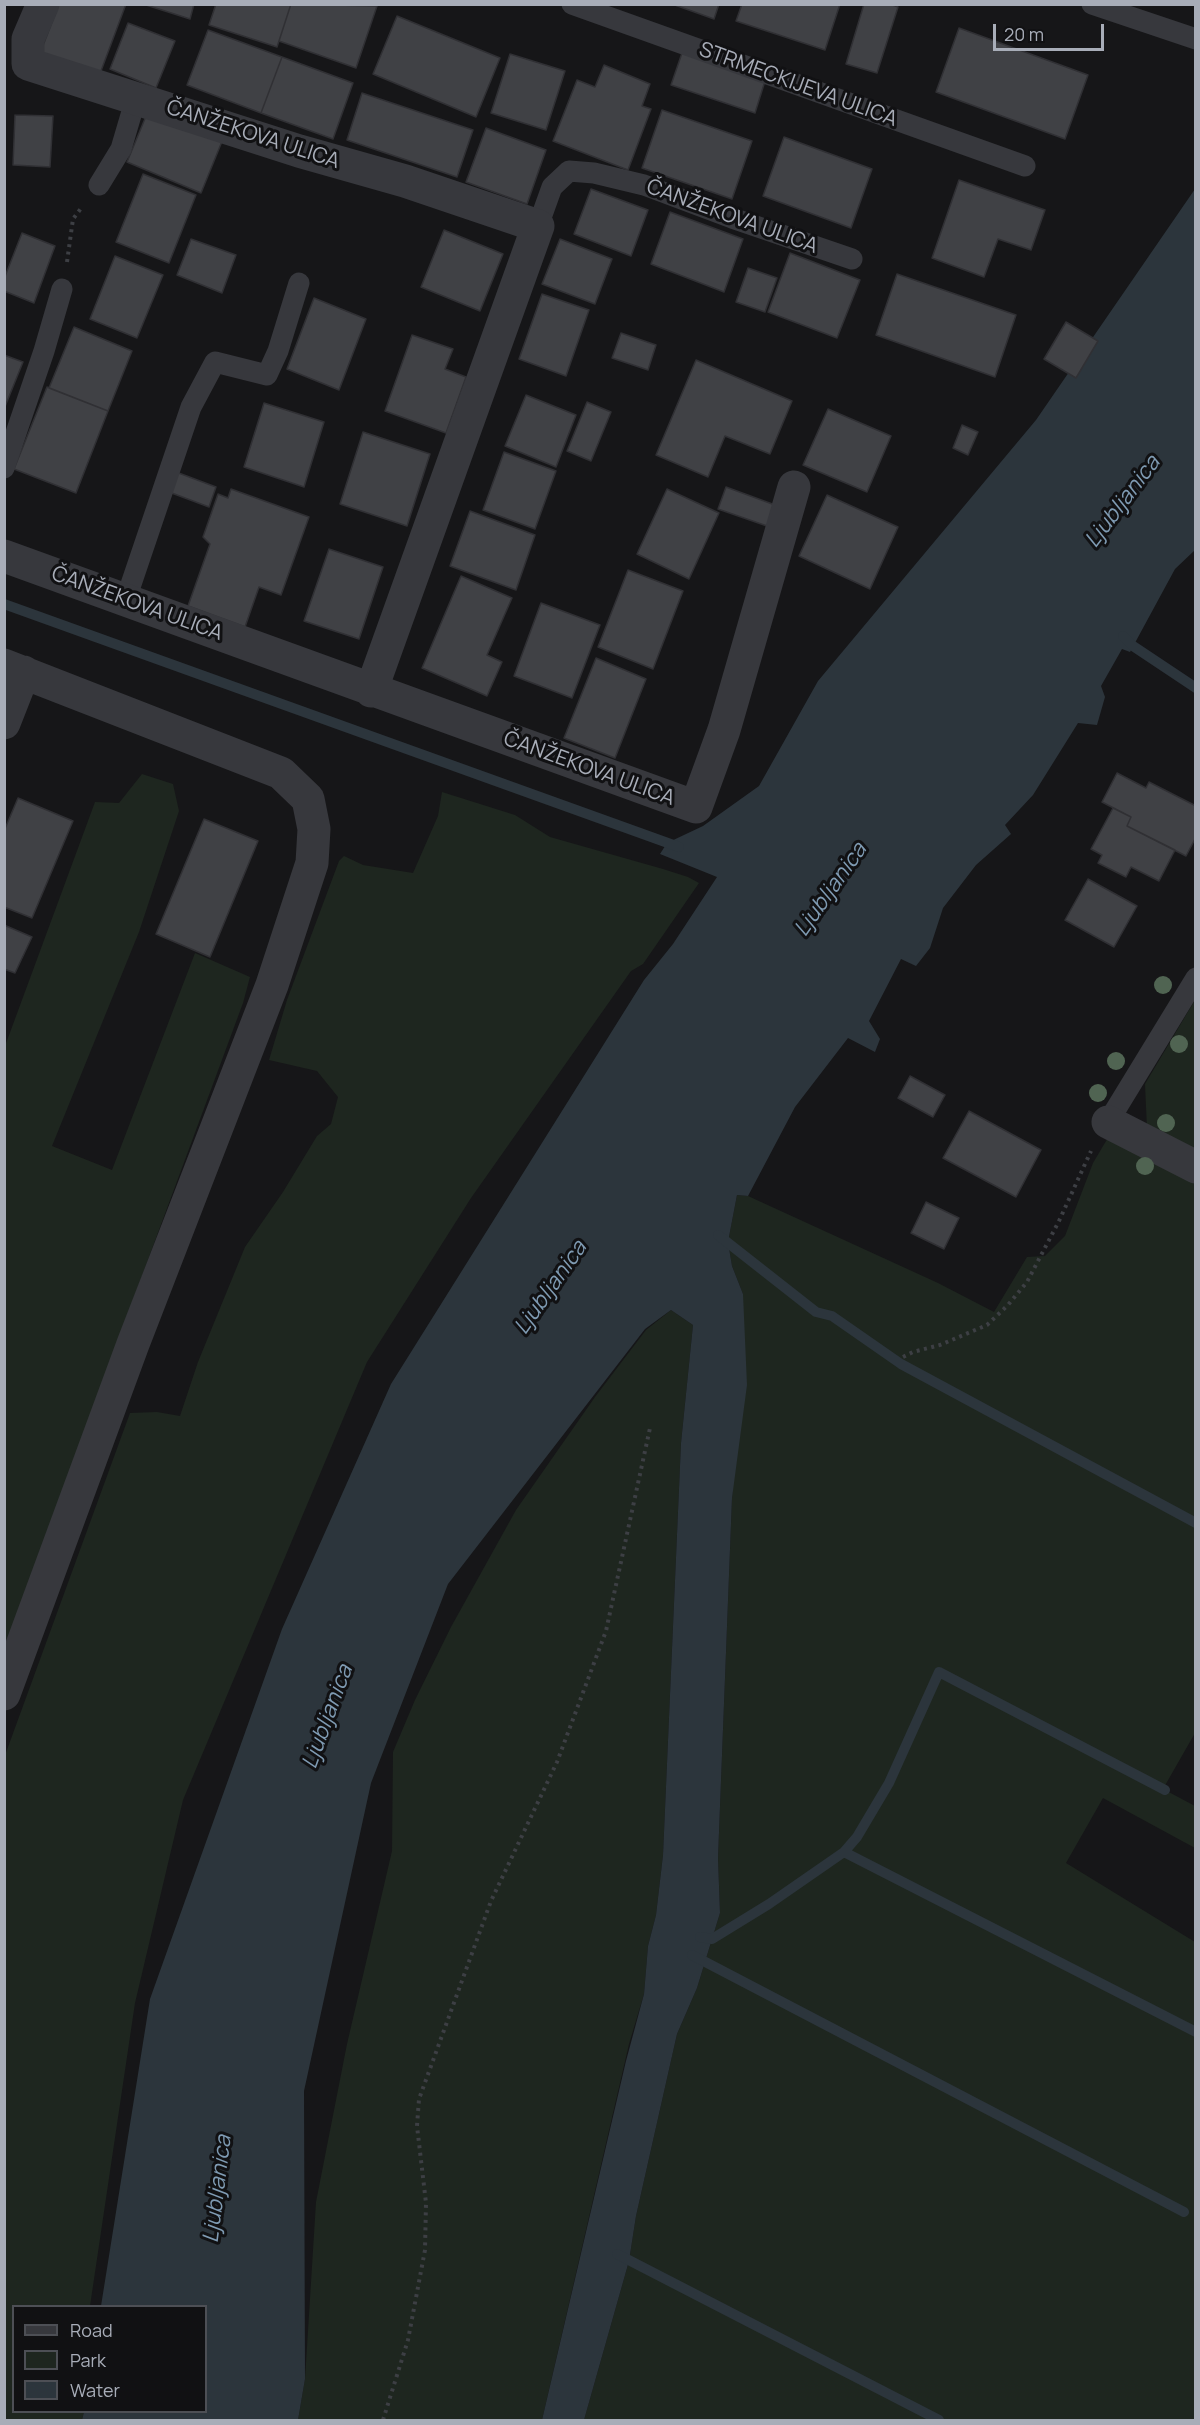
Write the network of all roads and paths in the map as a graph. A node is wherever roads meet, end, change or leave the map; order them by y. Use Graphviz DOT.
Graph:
graph roads {
  1 [pos="43,4"];
  2 [pos="572,4"];
  3 [pos="1092,4"];
  4 [pos="1196,39"];
  5 [pos="136,98"];
  6 [pos="1024,166"];
  7 [pos="99,185"];
  8 [pos="538,226"];
  9 [pos="852,259"];
  10 [pos="299,283"];
  11 [pos="62,290"];
  12 [pos="4,468"];
  13 [pos="794,487"];
  14 [pos="4,556"];
  15 [pos="126,599"];
  16 [pos="14,669"];
  17 [pos="371,691"];
  18 [pos="4,723"];
  19 [pos="1196,978"];
  20 [pos="1108,1122"];
  21 [pos="1196,1167"];
  22 [pos="903,1357"];
  23 [pos="650,1428"];
  24 [pos="4,1694"];
  25 [pos="383,2421"];
  1 -- 5 [label="street, ČANŽEKOVA ULICA"];
  2 -- 6 [label="lane, STRMECKIJEVA ULICA"];
  3 -- 4 [label="lane"];
  5 -- 7 [label="lane"];
  5 -- 8 [label="street, ČANŽEKOVA ULICA"];
  7 -- 11 [label="path"];
  8 -- 9 [label="lane, ČANŽEKOVA ULICA"];
  8 -- 17 [label="street, ČANŽEKOVA ULICA"];
  10 -- 15 [label="lane"];
  11 -- 12 [label="lane"];
  13 -- 17 [label="street, ČANŽEKOVA ULICA"];
  14 -- 15 [label="street, ČANŽEKOVA ULICA"];
  15 -- 17 [label="street, ČANŽEKOVA ULICA"];
  16 -- 18 [label="street"];
  16 -- 24 [label="street"];
  19 -- 20 [label="lane"];
  20 -- 21 [label="street"];
  20 -- 22 [label="path"];
  23 -- 25 [label="path"];
}
